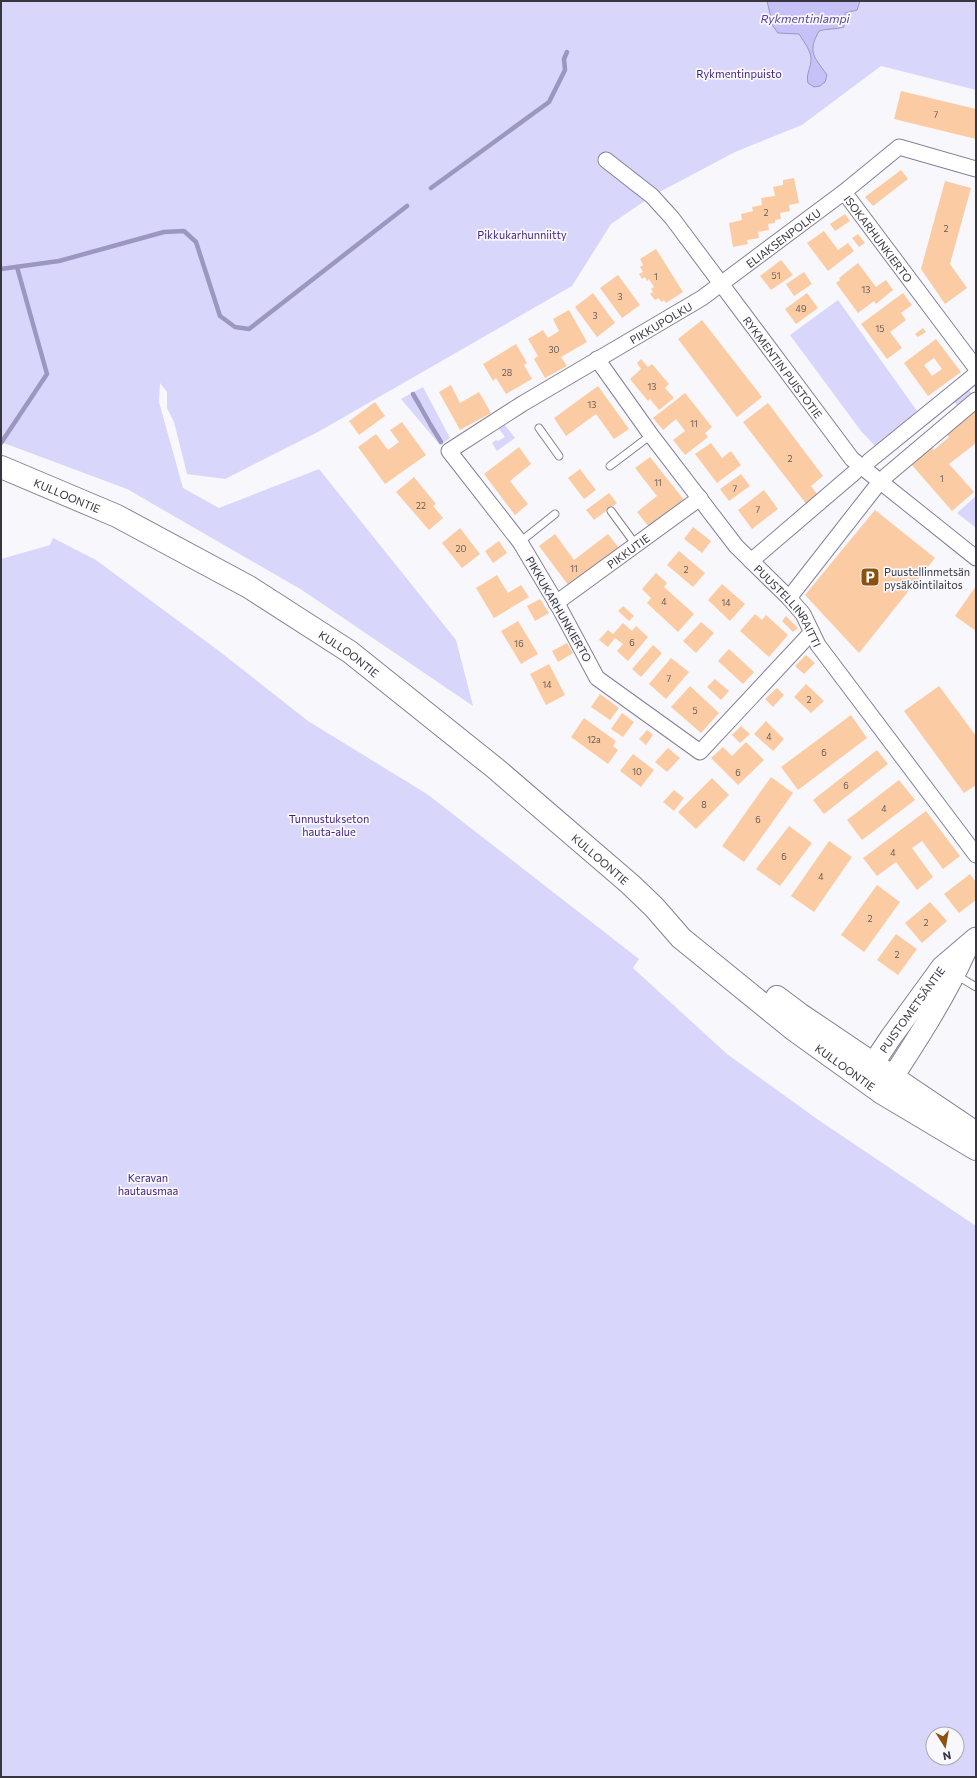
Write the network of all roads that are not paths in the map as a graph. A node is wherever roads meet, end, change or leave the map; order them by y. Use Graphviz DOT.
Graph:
graph roads {
  1 [pos="606,160"];
  2 [pos="976,169"];
  3 [pos="844,192"];
  4 [pos="722,283"];
  5 [pos="598,359"];
  6 [pos="976,370"];
  7 [pos="976,400"];
  8 [pos="539,428"];
  9 [pos="651,435"];
  10 [pos="559,456"];
  11 [pos="869,461"];
  12 [pos="610,466"];
  13 [pos="1,467"];
  14 [pos="856,472"];
  15 [pos="886,476"];
  16 [pos="875,488"];
  17 [pos="700,498"];
  18 [pos="611,511"];
  19 [pos="555,514"];
  20 [pos="520,542"];
  21 [pos="636,546"];
  22 [pos="976,558"];
  23 [pos="751,561"];
  24 [pos="789,598"];
  25 [pos="556,603"];
  26 [pos="811,633"];
  27 [pos="976,855"];
  28 [pos="972,942"];
  29 [pos="949,971"];
  30 [pos="976,987"];
  31 [pos="868,1072"];
  32 [pos="888,1085"];
  33 [pos="976,1133"];
  34 [pos="976,1149"];
  1 -- 4 [label="street, RYKMENTIN PUISTOTIE"];
  2 -- 3 [label="street, ISOKARHUNKIERTO"];
  3 -- 4 [label="street, ELIAKSENPOLKU"];
  3 -- 6 [label="street, ISOKARHUNKIERTO"];
  4 -- 5 [label="street, PIKKUPOLKU"];
  4 -- 22 [label="street, RYKMENTIN PUISTOTIE"];
  5 -- 9 [label="street, PUUSTELLINRAITTI"];
  5 -- 20 [label="street, PIKKUKARHUNKIERTO"];
  6 -- 11 [label="street"];
  7 -- 15 [label="street"];
  8 -- 10 [label="lane"];
  9 -- 12 [label="lane"];
  9 -- 17 [label="street, PUUSTELLINRAITTI"];
  13 -- 31 [label="main road, KULLOONTIE"];
  14 -- 23 [label="street"];
  16 -- 24 [label="street"];
  17 -- 21 [label="street, PIKKUTIE"];
  17 -- 23 [label="street, PUUSTELLINRAITTI"];
  18 -- 21 [label="lane"];
  19 -- 20 [label="lane"];
  20 -- 25 [label="street, PIKKUKARHUNKIERTO"];
  21 -- 25 [label="street, PIKKUTIE"];
  23 -- 24 [label="street, PUUSTELLINRAITTI"];
  24 -- 26 [label="street, PUUSTELLINRAITTI"];
  25 -- 26 [label="street, PIKKUKARHUNKIERTO"];
  26 -- 27 [label="street, PUUSTELLINRAITTI"];
  28 -- 29 [label="street, PUISTOMETSÄNTIE"];
  29 -- 30 [label="lane"];
  29 -- 31 [label="street, PUISTOMETSÄNTIE"];
  29 -- 32 [label="street, PUISTOMETSÄNTIE"];
  31 -- 32 [label="main road, KULLOONTIE"];
  32 -- 33 [label="main road, KULLOONTIE"];
  32 -- 34 [label="main road, KULLOONTIE"];
}
